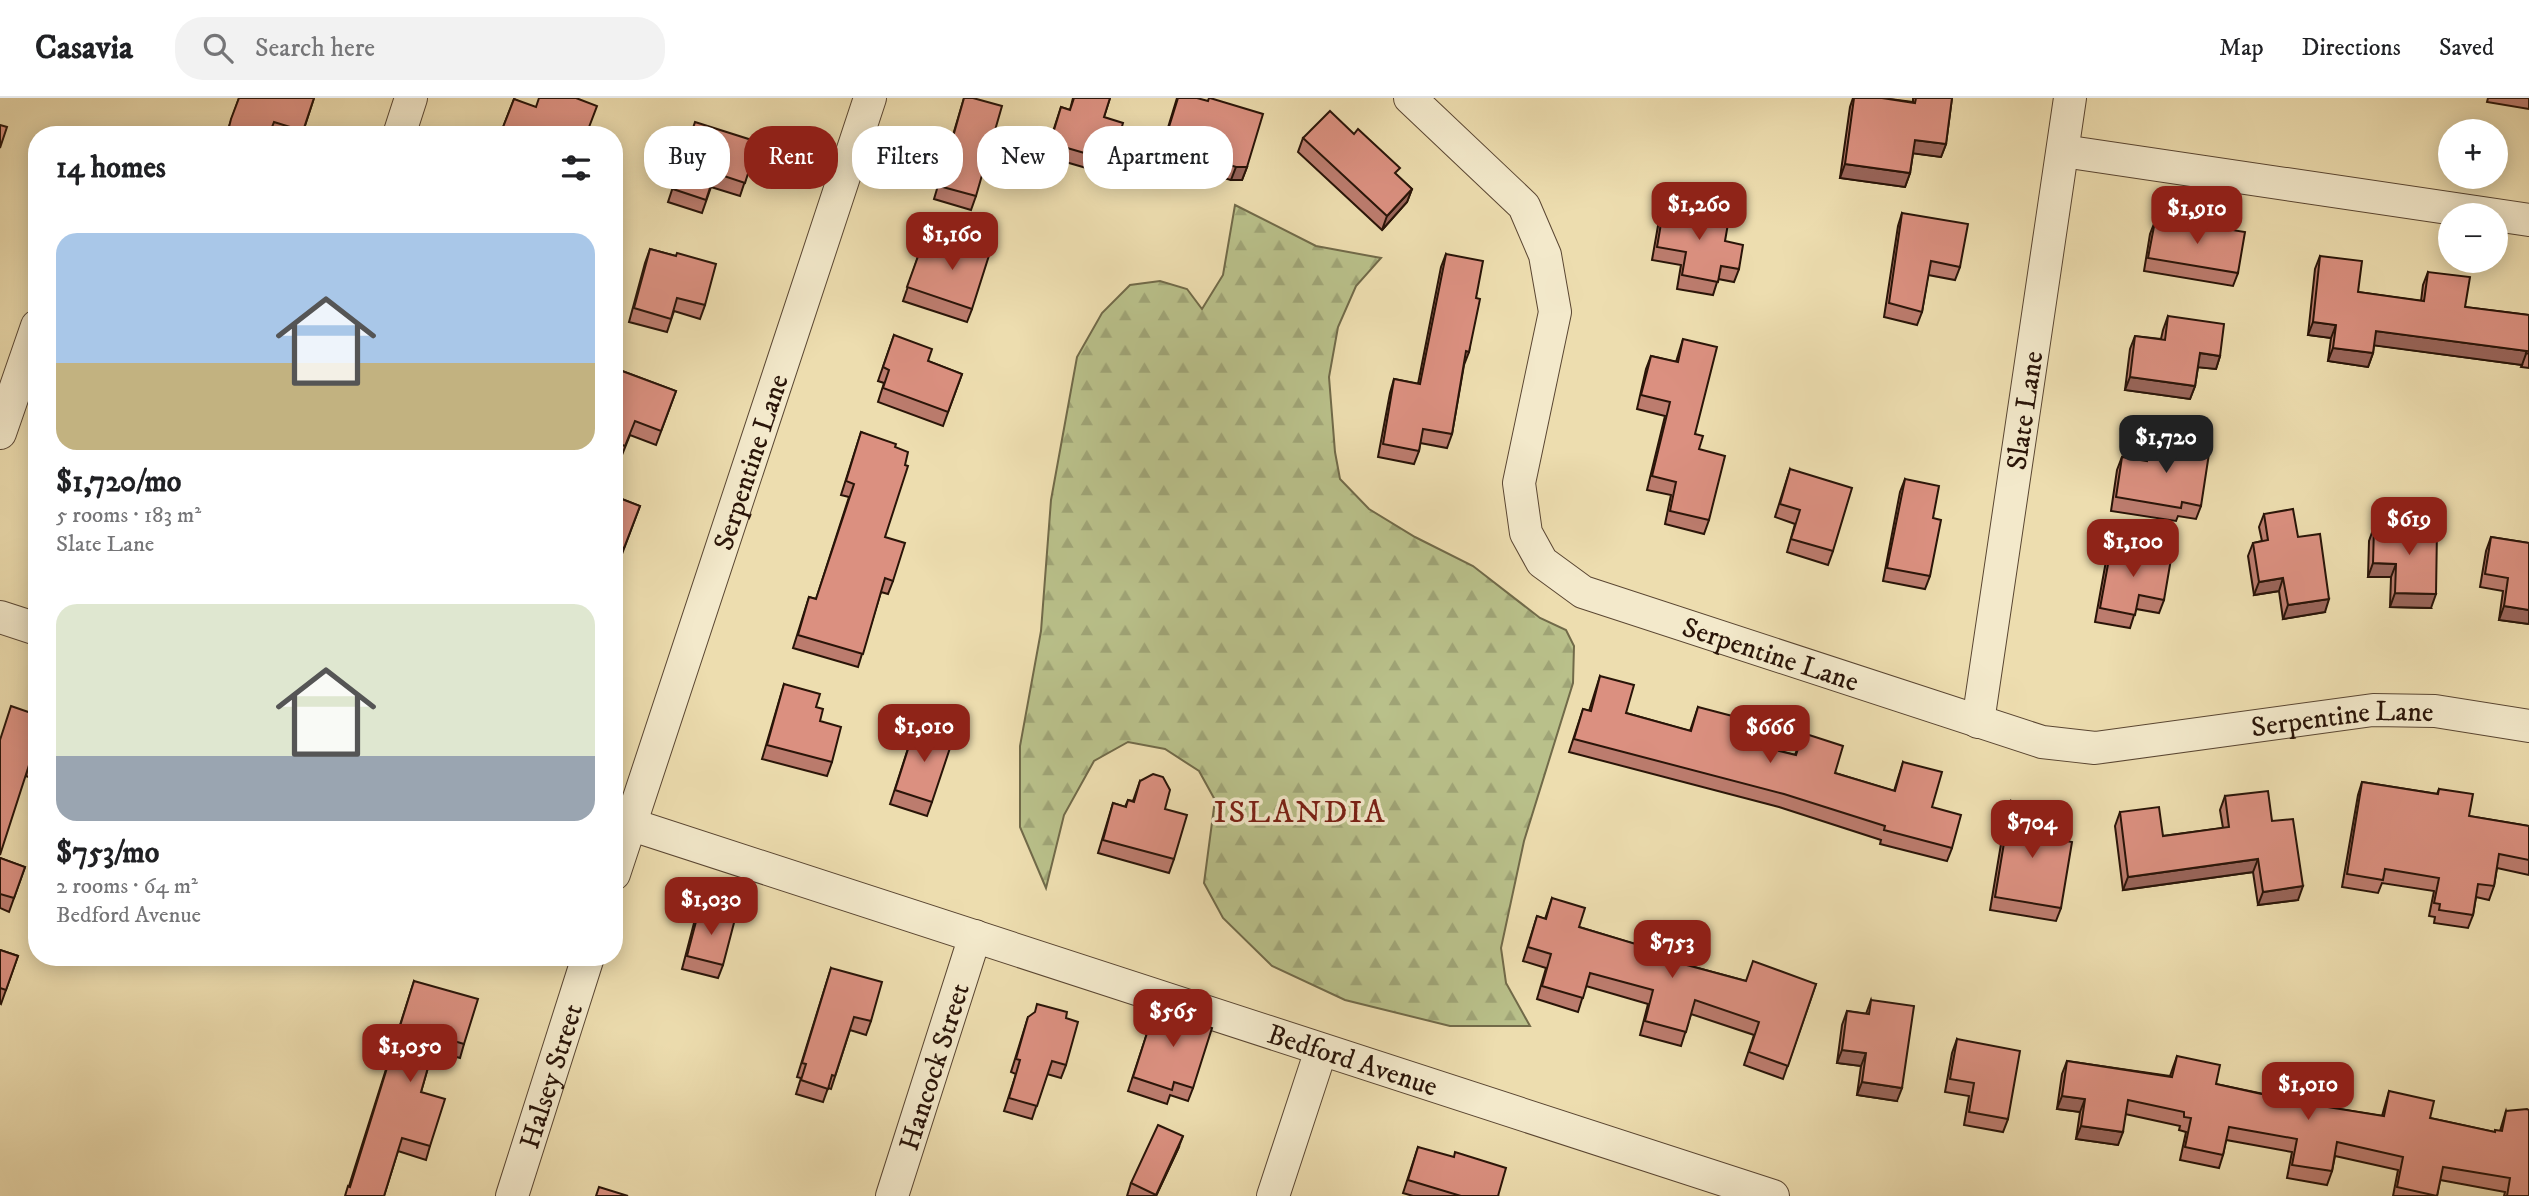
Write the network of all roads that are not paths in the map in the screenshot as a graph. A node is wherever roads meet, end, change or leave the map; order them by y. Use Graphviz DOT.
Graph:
graph roads {
  1 [pos="411,98"];
  2 [pos="870,98"];
  3 [pos="1410,98"];
  4 [pos="2070,98"];
  5 [pos="402,126"];
  6 [pos="2063,151"];
  7 [pos="2529,220"];
  8 [pos="28,352"];
  9 [pos="0,433"];
  10 [pos="0,617"];
  11 [pos="28,626"];
  12 [pos="1978,722"];
  13 [pos="2529,726"];
  14 [pos="623,819"];
  15 [pos="623,822"];
  16 [pos="975,936"];
  17 [pos="585,966"];
  18 [pos="1321,1049"];
  19 [pos="512,1196"];
  20 [pos="892,1196"];
  21 [pos="1273,1196"];
  22 [pos="1773,1196"];
  1 -- 5 [label="street"];
  2 -- 14 [label="street, Serpentine Lane"];
  3 -- 12 [label="street, Serpentine Lane"];
  4 -- 6 [label="street, Slate Lane"];
  6 -- 7 [label="street"];
  6 -- 12 [label="street, Slate Lane"];
  8 -- 9 [label="street"];
  10 -- 11 [label="street"];
  12 -- 13 [label="street, Serpentine Lane"];
  15 -- 16 [label="street, Bedford Avenue"];
  16 -- 18 [label="street, Bedford Avenue"];
  16 -- 20 [label="street, Hancock Street"];
  17 -- 19 [label="street, Halsey Street"];
  18 -- 21 [label="street"];
  18 -- 22 [label="street, Bedford Avenue"];
}
